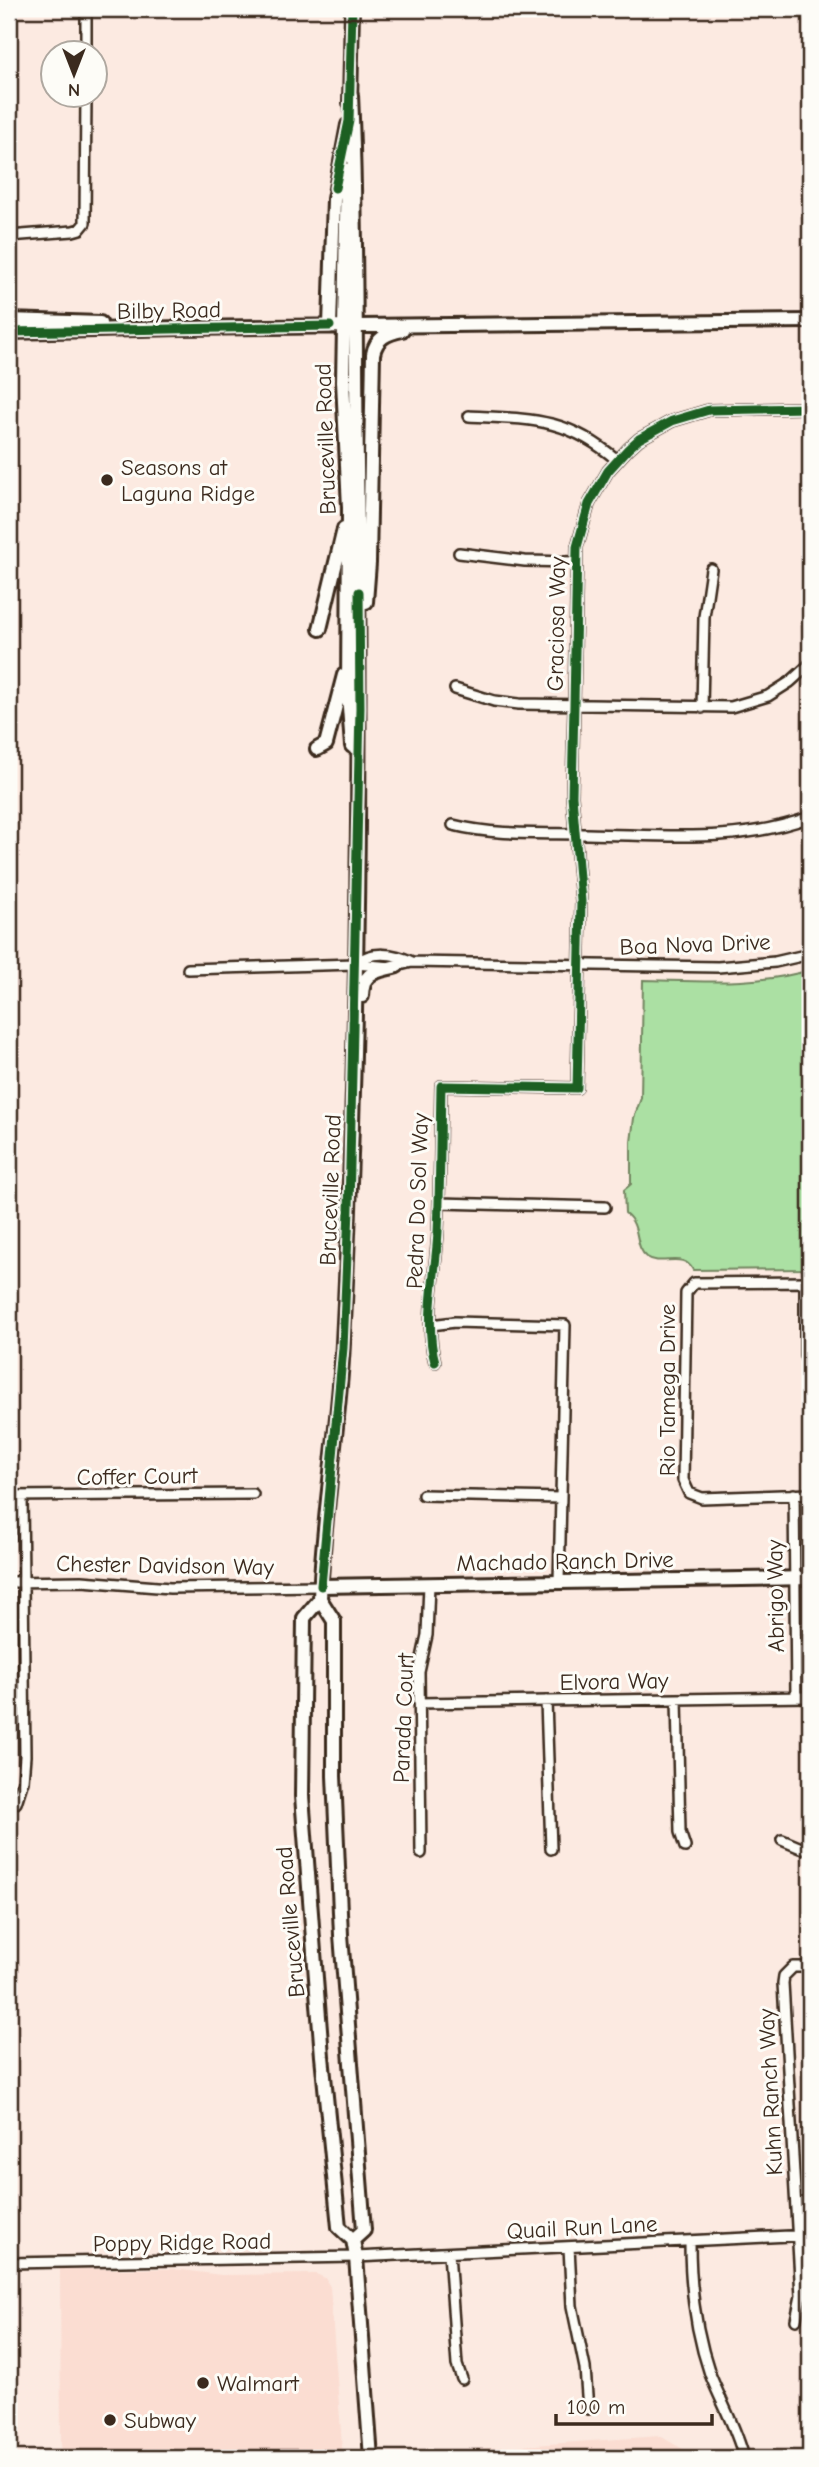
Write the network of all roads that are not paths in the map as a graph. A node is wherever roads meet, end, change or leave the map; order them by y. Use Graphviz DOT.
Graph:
graph roads {
  1 [pos="86,9"];
  2 [pos="352,9"];
  3 [pos="86,38"];
  4 [pos="351,95"];
  5 [pos="86,108"];
  6 [pos="9,236"];
  7 [pos="9,320"];
  8 [pos="810,321"];
  9 [pos="419,325"];
  10 [pos="344,326"];
  11 [pos="181,328"];
  12 [pos="9,332"];
  13 [pos="810,408"];
  14 [pos="468,416"];
  15 [pos="617,460"];
  16 [pos="349,508"];
  17 [pos="459,553"];
  18 [pos="576,562"];
  19 [pos="711,569"];
  20 [pos="320,629"];
  21 [pos="359,629"];
  22 [pos="348,658"];
  23 [pos="810,664"];
  24 [pos="455,689"];
  25 [pos="573,705"];
  26 [pos="702,708"];
  27 [pos="317,749"];
  28 [pos="356,781"];
  29 [pos="810,817"];
  30 [pos="453,825"];
  31 [pos="576,834"];
  32 [pos="810,954"];
  33 [pos="412,962"];
  34 [pos="355,964"];
  35 [pos="580,965"];
  36 [pos="397,966"];
  37 [pos="188,969"];
  38 [pos="354,1012"];
  39 [pos="439,1203"];
  40 [pos="605,1207"];
  41 [pos="808,1282"];
  42 [pos="431,1325"];
  43 [pos="435,1362"];
  44 [pos="810,1370"];
  45 [pos="253,1494"];
  46 [pos="794,1494"];
  47 [pos="810,1494"];
  48 [pos="423,1495"];
  49 [pos="9,1496"];
  50 [pos="22,1496"];
  51 [pos="561,1497"];
  52 [pos="794,1578"];
  53 [pos="810,1578"];
  54 [pos="23,1581"];
  55 [pos="9,1582"];
  56 [pos="559,1583"];
  57 [pos="429,1584"];
  58 [pos="321,1592"];
  59 [pos="796,1697"];
  60 [pos="810,1697"];
  61 [pos="677,1699"];
  62 [pos="546,1701"];
  63 [pos="419,1703"];
  64 [pos="24,1704"];
  65 [pos="9,1705"];
  66 [pos="16,1802"];
  67 [pos="782,1840"];
  68 [pos="685,1847"];
  69 [pos="810,1848"];
  70 [pos="551,1849"];
  71 [pos="421,1853"];
  72 [pos="810,1967"];
  73 [pos="810,2235"];
  74 [pos="798,2236"];
  75 [pos="353,2241"];
  76 [pos="690,2242"];
  77 [pos="569,2247"];
  78 [pos="449,2253"];
  79 [pos="356,2257"];
  80 [pos="9,2263"];
  81 [pos="796,2320"];
  82 [pos="462,2379"];
  83 [pos="588,2409"];
  84 [pos="371,2458"];
  85 [pos="744,2458"];
  1 -- 3 [label="street"];
  2 -- 4 [label="main road, Bruceville Road"];
  4 -- 10 [label="main road, Bruceville Road"];
  4 -- 10 [label="main road, Bruceville Road"];
  5 -- 6 [label="street"];
  7 -- 11 [label="main road, Bilby Road"];
  8 -- 9 [label="main road, Bilby Road"];
  9 -- 10 [label="main road, Bilby Road"];
  9 -- 21 [label="main road"];
  10 -- 11 [label="main road, Bilby Road"];
  10 -- 16 [label="main road, Bruceville Road"];
  10 -- 21 [label="main road, Bruceville Road"];
  11 -- 12 [label="main road, Bilby Road"];
  13 -- 15 [label="street, Graciosa Way"];
  14 -- 15 [label="street"];
  15 -- 18 [label="street, Graciosa Way"];
  16 -- 20 [label="main road"];
  16 -- 22 [label="main road, Bruceville Road"];
  17 -- 18 [label="street"];
  18 -- 25 [label="street, Graciosa Way"];
  19 -- 26 [label="street"];
  21 -- 28 [label="main road, Bruceville Road"];
  22 -- 27 [label="main road"];
  22 -- 28 [label="main road, Bruceville Road"];
  23 -- 26 [label="street"];
  24 -- 25 [label="street"];
  25 -- 26 [label="street"];
  25 -- 31 [label="street, Graciosa Way"];
  28 -- 34 [label="main road, Bruceville Road"];
  29 -- 31 [label="street"];
  30 -- 31 [label="street"];
  31 -- 35 [label="street, Graciosa Way"];
  32 -- 35 [label="street, Boa Nova Drive"];
  33 -- 34 [label="street"];
  33 -- 35 [label="street, Boa Nova Drive"];
  33 -- 36 [label="street"];
  34 -- 36 [label="street"];
  34 -- 37 [label="street"];
  34 -- 38 [label="main road, Bruceville Road"];
  35 -- 39 [label="street, Pedra Do Sol Way"];
  36 -- 38 [label="main road"];
  38 -- 58 [label="main road, Bruceville Road"];
  39 -- 40 [label="street"];
  39 -- 42 [label="street, Pedra Do Sol Way"];
  41 -- 44 [label="street"];
  41 -- 46 [label="street, Rio Tamega Drive"];
  42 -- 43 [label="street, Pedra Do Sol Way"];
  42 -- 51 [label="street"];
  45 -- 50 [label="street, Coffer Court"];
  46 -- 47 [label="street, Rio Tamega Drive"];
  46 -- 52 [label="street, Abrigo Way"];
  48 -- 51 [label="street"];
  49 -- 50 [label="street, Coffer Court"];
  50 -- 54 [label="street"];
  51 -- 56 [label="street"];
  52 -- 53 [label="main road, Machado Ranch Drive"];
  52 -- 56 [label="main road, Machado Ranch Drive"];
  52 -- 59 [label="street, Abrigo Way"];
  54 -- 55 [label="street, Chester Davidson Way"];
  54 -- 58 [label="street, Chester Davidson Way"];
  54 -- 64 [label="street"];
  56 -- 57 [label="main road, Machado Ranch Drive"];
  57 -- 58 [label="main road, Machado Ranch Drive"];
  57 -- 63 [label="street, Parada Court"];
  58 -- 75 [label="main road, Bruceville Road"];
  58 -- 75 [label="main road, Bruceville Road"];
  59 -- 60 [label="street, Elvora Way"];
  59 -- 61 [label="street, Elvora Way"];
  61 -- 62 [label="street, Elvora Way"];
  61 -- 68 [label="street"];
  62 -- 63 [label="street, Elvora Way"];
  62 -- 70 [label="street"];
  63 -- 71 [label="street, Parada Court"];
  64 -- 65 [label="street"];
  64 -- 66 [label="street"];
  67 -- 69 [label="street"];
  72 -- 74 [label="street, Kuhn Ranch Way"];
  73 -- 74 [label="street, Quail Run Lane"];
  74 -- 76 [label="street, Quail Run Lane"];
  74 -- 81 [label="street"];
  75 -- 79 [label="main road, Bruceville Road"];
  76 -- 77 [label="street, Quail Run Lane"];
  76 -- 85 [label="street"];
  77 -- 78 [label="street, Quail Run Lane"];
  77 -- 83 [label="street"];
  78 -- 79 [label="street, Quail Run Lane"];
  78 -- 82 [label="street"];
  79 -- 80 [label="street, Poppy Ridge Road"];
  79 -- 84 [label="main road, Bruceville Road"];
}
